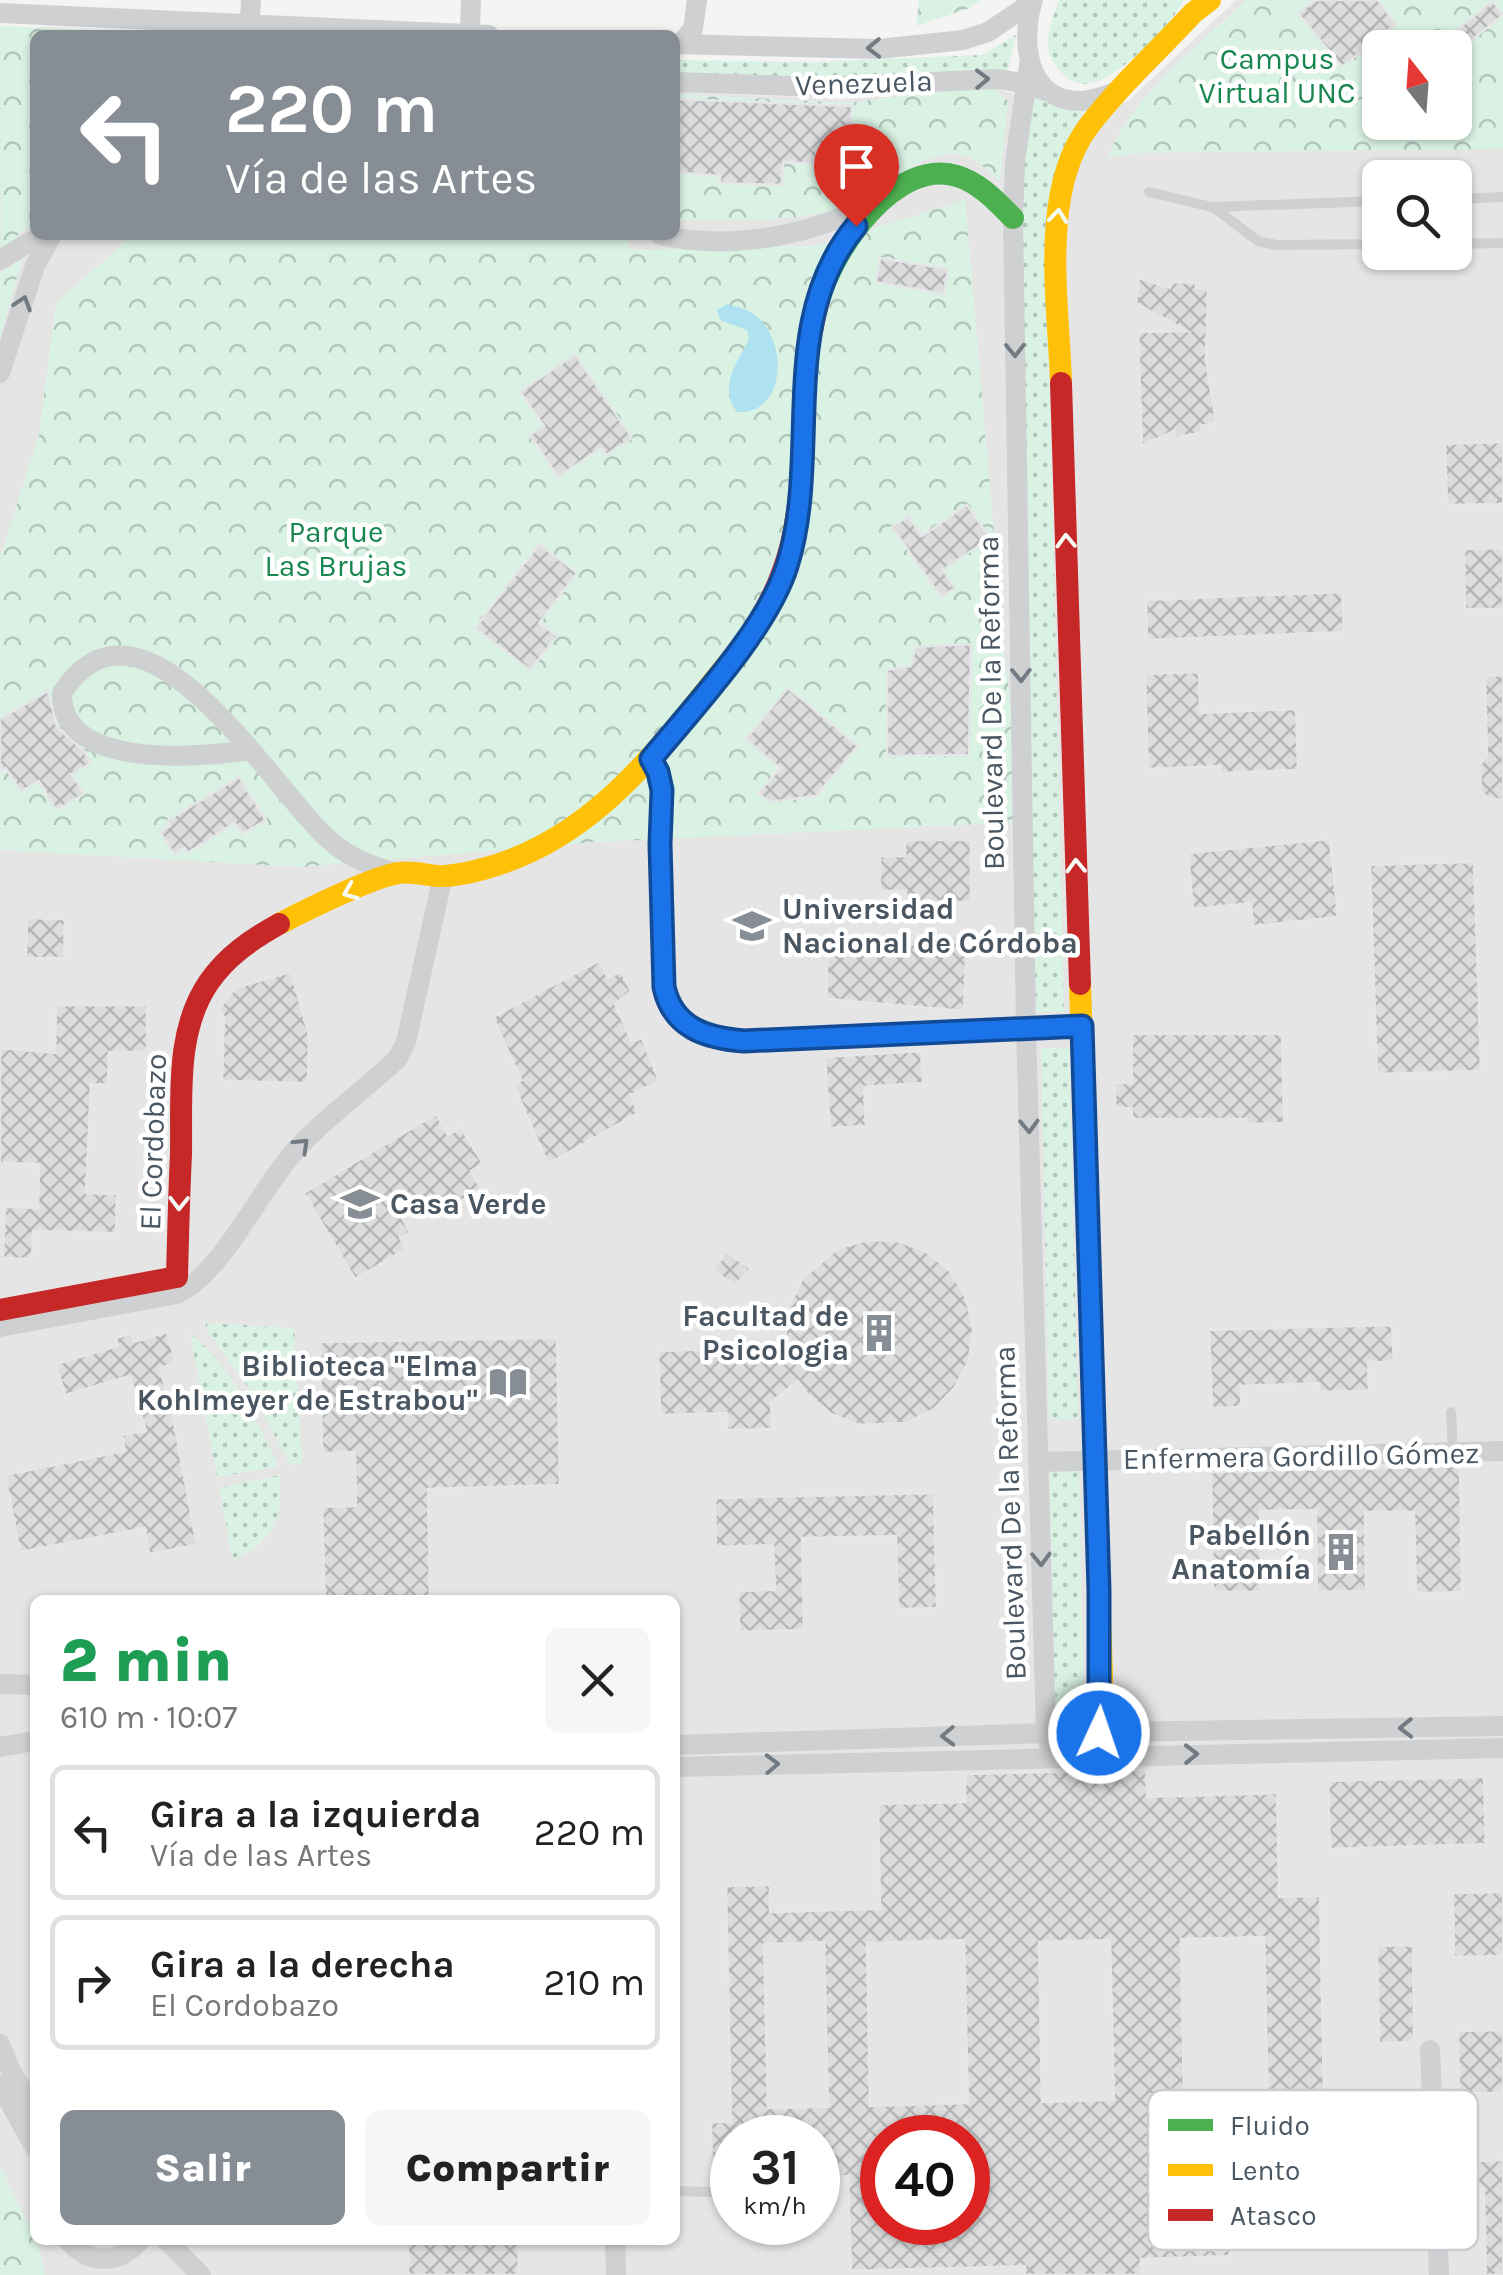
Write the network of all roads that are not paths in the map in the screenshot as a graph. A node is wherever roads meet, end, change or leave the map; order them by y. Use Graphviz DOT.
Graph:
graph roads {
  1 [pos="250,0"];
  2 [pos="471,0"];
  3 [pos="697,0"];
  4 [pos="1032,2"];
  5 [pos="1199,4"];
  6 [pos="34,7"];
  7 [pos="0,13"];
  8 [pos="249,30"];
  9 [pos="470,30"];
  10 [pos="680,41"];
  11 [pos="680,44"];
  12 [pos="1028,75"];
  13 [pos="680,82"];
  14 [pos="1119,92"];
  15 [pos="1150,192"];
  16 [pos="890,193"];
  17 [pos="1503,197"];
  18 [pos="1472,198"];
  19 [pos="1362,202"];
  20 [pos="1212,207"];
  21 [pos="1013,218"];
  22 [pos="680,237"];
  23 [pos="32,240"];
  24 [pos="49,240"];
  25 [pos="1503,243"];
  26 [pos="1362,244"];
  27 [pos="1472,244"];
  28 [pos="0,260"];
  29 [pos="0,373"];
  30 [pos="250,750"];
  31 [pos="651,759"];
  32 [pos="396,873"];
  33 [pos="444,876"];
  34 [pos="1082,1026"];
  35 [pos="1026,1028"];
  36 [pos="177,1285"];
  37 [pos="0,1310"];
  38 [pos="0,1327"];
  39 [pos="1451,1412"];
  40 [pos="1503,1450"];
  41 [pos="1453,1452"];
  42 [pos="1093,1461"];
  43 [pos="1038,1462"];
  44 [pos="0,1684"];
  45 [pos="30,1685"];
  46 [pos="1503,1726"];
  47 [pos="1046,1733"];
  48 [pos="30,1742"];
  49 [pos="680,1744"];
  50 [pos="1096,1744"];
  51 [pos="0,1746"];
  52 [pos="1503,1748"];
  53 [pos="1058,1757"];
  54 [pos="680,1767"];
  55 [pos="0,2044"];
  56 [pos="1430,2050"];
  57 [pos="0,2085"];
  58 [pos="1431,2090"];
  59 [pos="30,2102"];
  60 [pos="30,2139"];
  61 [pos="680,2191"];
  62 [pos="710,2192"];
  63 [pos="72,2245"];
  64 [pos="136,2245"];
  65 [pos="171,2245"];
  66 [pos="615,2245"];
  67 [pos="1437,2250"];
  68 [pos="90,2267"];
  69 [pos="125,2275"];
  70 [pos="201,2275"];
  71 [pos="616,2275"];
  72 [pos="1438,2275"];
  1 -- 8 [label="street"];
  2 -- 9 [label="street"];
  3 -- 10 [label="street"];
  4 -- 11 [label="street, Venezuela, one-way"];
  4 -- 12 [label="street, Boulevard De la Reforma"];
  5 -- 14 [label="street"];
  6 -- 7 [label="street"];
  6 -- 8 [label="street"];
  13 -- 12 [label="street, Venezuela, one-way"];
  12 -- 14 [label="street"];
  12 -- 21 [label="street, Boulevard De la Reforma"];
  34 -- 14 [label="street, one-way"];
  15 -- 20 [label="lane"];
  16 -- 21 [label="street, El Cordobazo"];
  16 -- 22 [label="street"];
  16 -- 31 [label="street, El Cordobazo"];
  17 -- 18 [label="lane"];
  19 -- 20 [label="lane"];
  20 -- 26 [label="lane"];
  21 -- 35 [label="street, Boulevard De la Reforma, one-way"];
  23 -- 28 [label="street"];
  29 -- 24 [label="street, one-way"];
  25 -- 27 [label="lane"];
  30 -- 30 [label="street"];
  30 -- 32 [label="street"];
  31 -- 33 [label="street, El Cordobazo"];
  31 -- 35 [label="street"];
  32 -- 33 [label="street, El Cordobazo"];
  32 -- 36 [label="street, El Cordobazo, one-way"];
  36 -- 33 [label="street, one-way"];
  34 -- 35 [label="street"];
  34 -- 42 [label="street"];
  35 -- 43 [label="street, Boulevard De la Reforma, one-way"];
  36 -- 37 [label="street"];
  36 -- 38 [label="street"];
  39 -- 41 [label="lane"];
  40 -- 41 [label="street, Enfermera Gordillo Gómez"];
  41 -- 42 [label="street, Enfermera Gordillo Gómez"];
  42 -- 43 [label="street, Enfermera Gordillo Gómez"];
  42 -- 50 [label="street"];
  43 -- 47 [label="street, Boulevard De la Reforma, one-way"];
  44 -- 45 [label="street"];
  46 -- 50 [label="street, one-way"];
  47 -- 49 [label="street, one-way"];
  47 -- 50 [label="street"];
  47 -- 53 [label="street, Boulevard De la Reforma"];
  48 -- 51 [label="street"];
  50 -- 52 [label="street, one-way"];
  50 -- 53 [label="street"];
  54 -- 53 [label="street, one-way"];
  55 -- 59 [label="street"];
  56 -- 58 [label="street"];
  57 -- 60 [label="street"];
  61 -- 62 [label="lane"];
  63 -- 68 [label="street"];
  64 -- 68 [label="street"];
  64 -- 69 [label="street"];
  65 -- 70 [label="street"];
  66 -- 71 [label="street"];
  67 -- 72 [label="street"];
  68 -- 69 [label="street"];
}
